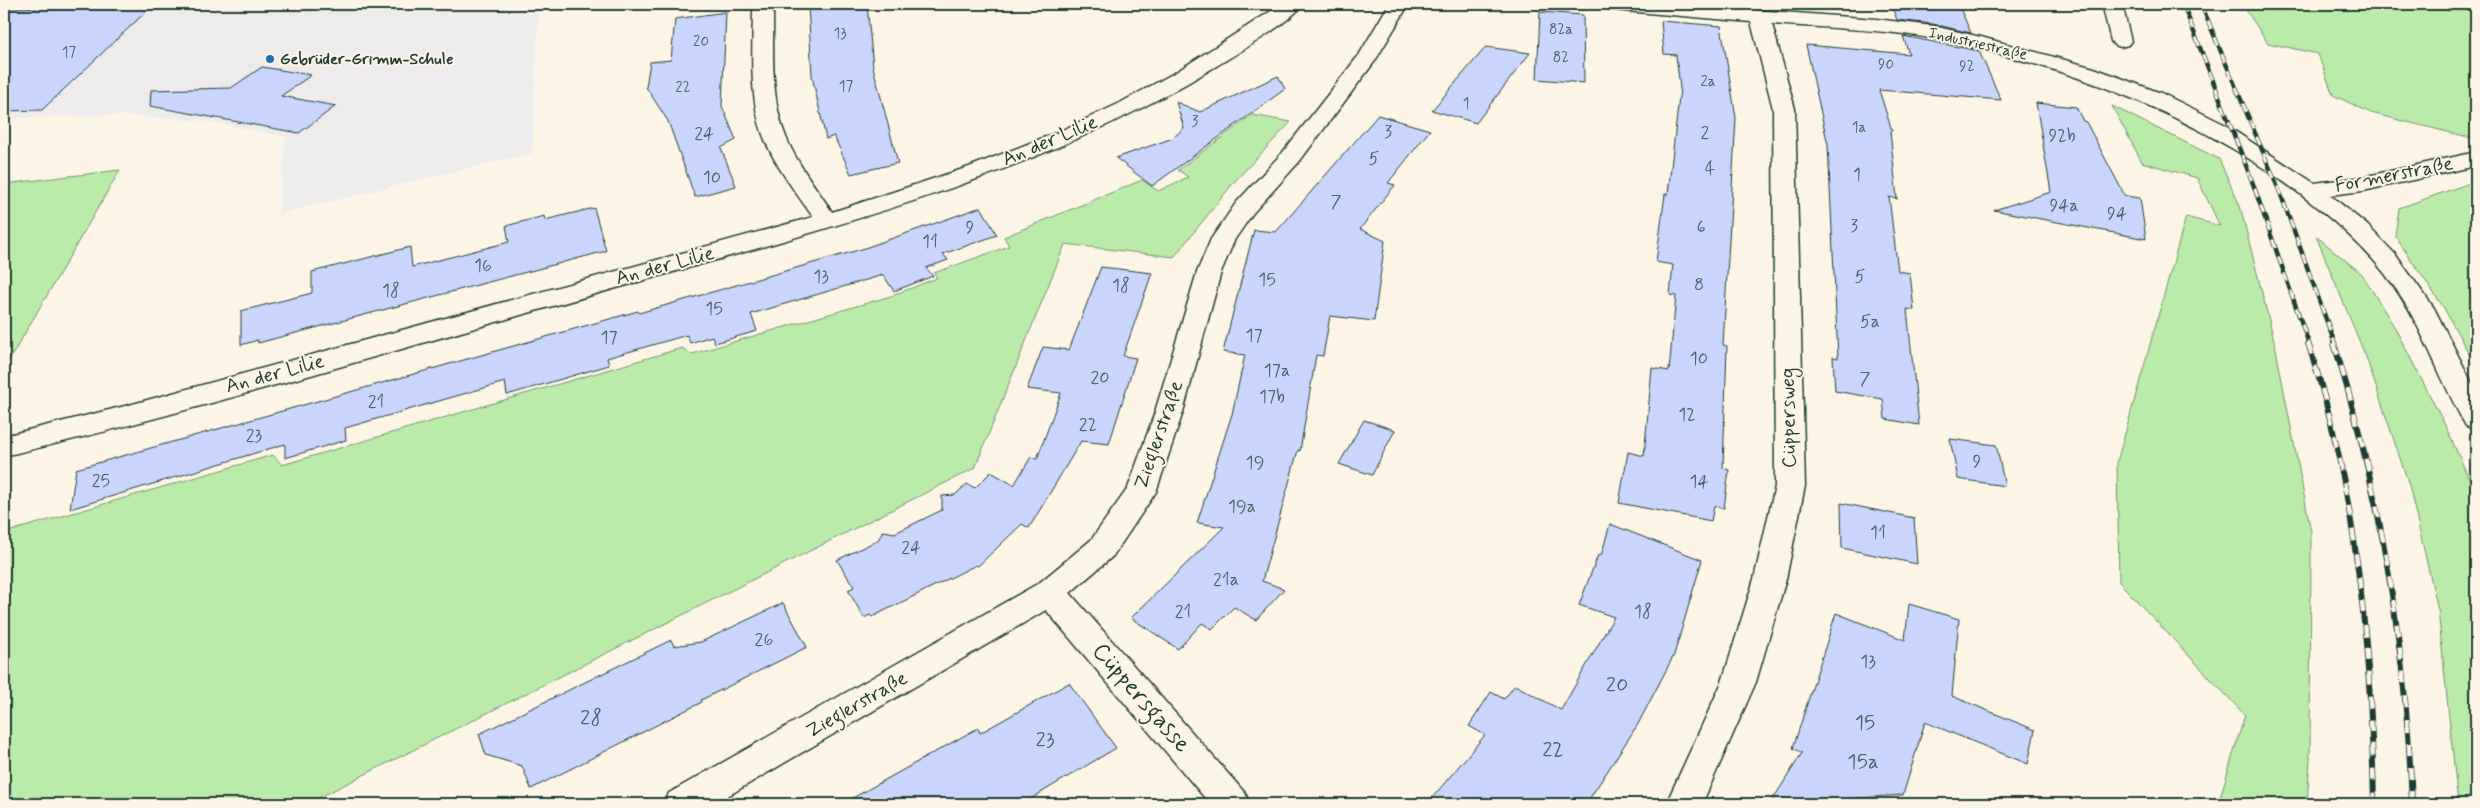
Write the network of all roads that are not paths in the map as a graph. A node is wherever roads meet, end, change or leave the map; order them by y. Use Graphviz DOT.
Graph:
graph roads {
  1 [pos="763,4"];
  2 [pos="1294,4"];
  3 [pos="1400,4"];
  4 [pos="1613,4"];
  5 [pos="2112,4"];
  6 [pos="1760,17"];
  7 [pos="2121,41"];
  8 [pos="2476,159"];
  9 [pos="2311,190"];
  10 [pos="827,221"];
  11 [pos="2476,419"];
  12 [pos="4,446"];
  13 [pos="1050,592"];
  14 [pos="682,804"];
  15 [pos="1232,804"];
  16 [pos="1684,804"];
  1 -- 10 [label="street"];
  2 -- 10 [label="street, An der Lilie"];
  3 -- 13 [label="street, Zieglerstraße"];
  4 -- 6 [label="street, Industriestraße"];
  5 -- 7 [label="street"];
  6 -- 9 [label="street, Industriestraße"];
  6 -- 16 [label="street, Cüppersweg"];
  8 -- 9 [label="street, Formerstraße"];
  9 -- 11 [label="street, Industriestraße"];
  10 -- 12 [label="street, An der Lilie"];
  13 -- 14 [label="street, Zieglerstraße"];
  13 -- 15 [label="street, Cüppersgasse"];
}
